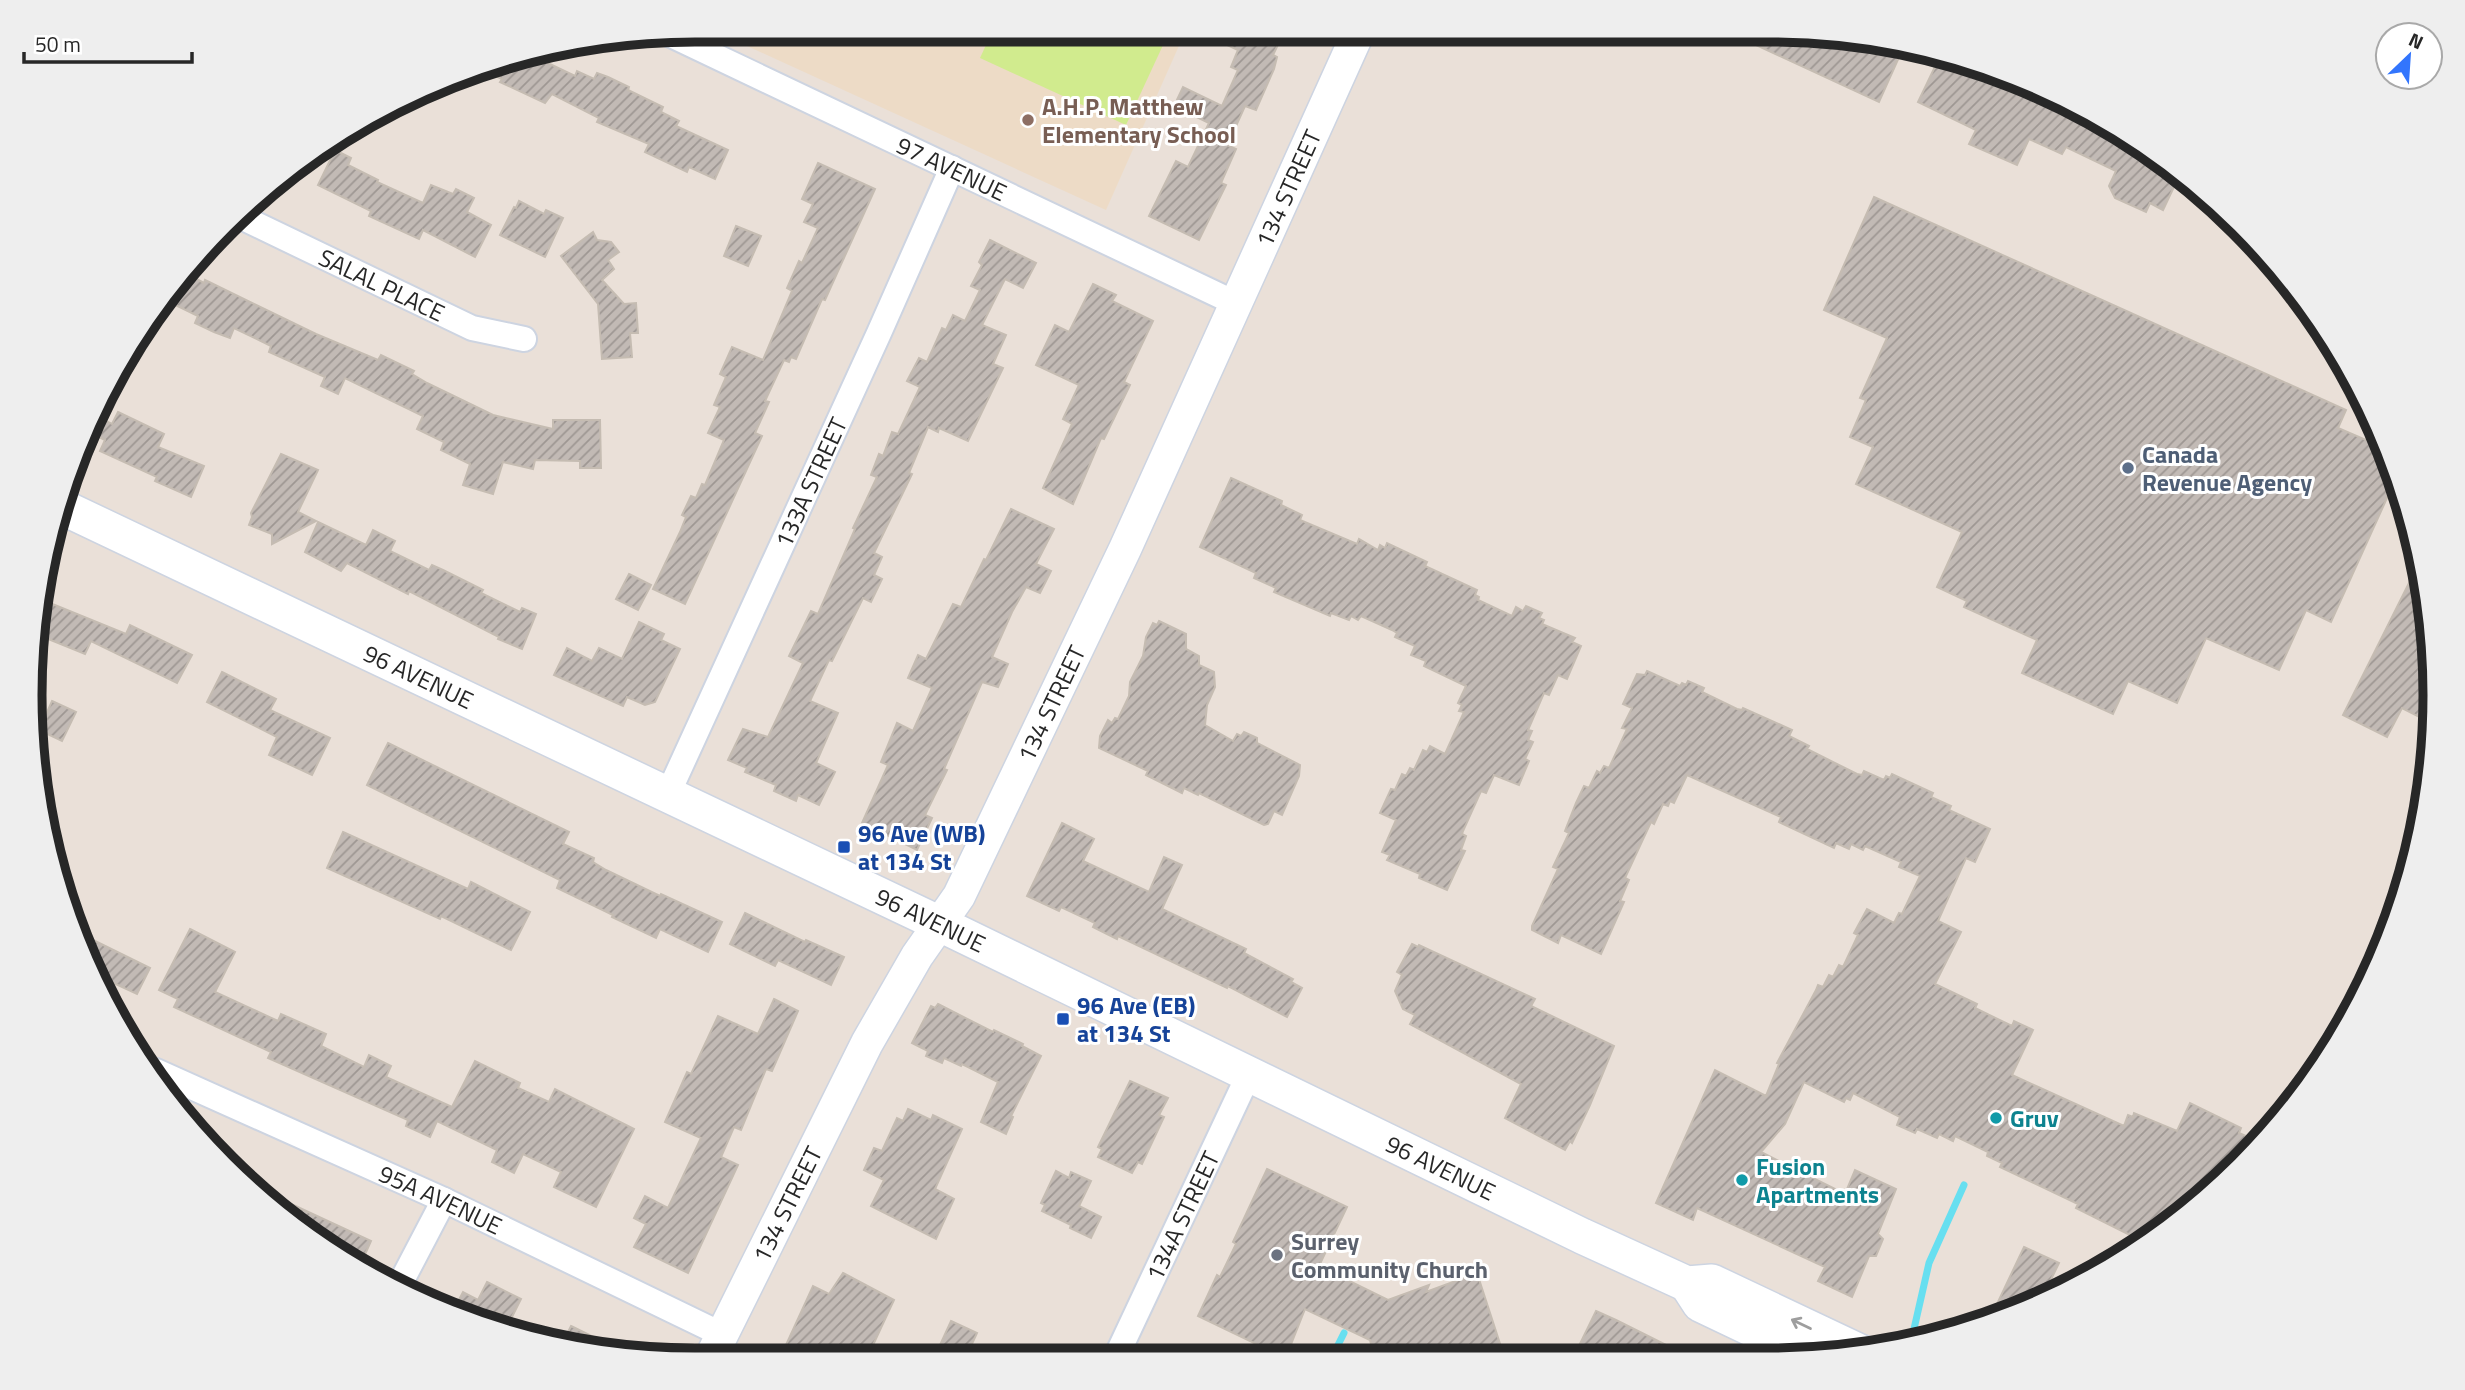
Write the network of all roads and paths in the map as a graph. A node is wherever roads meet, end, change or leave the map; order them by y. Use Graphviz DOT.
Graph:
graph roads {
  1 [pos="686,42"];
  2 [pos="1354,42"];
  3 [pos="952,168"];
  4 [pos="247,220"];
  5 [pos="1235,303"];
  6 [pos="524,339"];
  7 [pos="69,510"];
  8 [pos="667,796"];
  9 [pos="940,924"];
  10 [pos="164,1074"];
  11 [pos="1249,1074"];
  12 [pos="444,1200"];
  13 [pos="403,1279"];
  14 [pos="1686,1284"];
  15 [pos="1842,1344"];
  16 [pos="716,1346"];
  17 [pos="1120,1348"];
  18 [pos="1791,1348"];
  1 -- 3 [label="street, 97 AVENUE"];
  2 -- 5 [label="street, 134 STREET"];
  3 -- 5 [label="street, 97 AVENUE"];
  3 -- 8 [label="street, 133A STREET"];
  4 -- 6 [label="street, SALAL PLACE"];
  5 -- 9 [label="street, 134 STREET"];
  7 -- 8 [label="main road, 96 AVENUE"];
  8 -- 9 [label="main road, 96 AVENUE"];
  9 -- 11 [label="main road, 96 AVENUE"];
  9 -- 16 [label="street, 134 STREET"];
  10 -- 12 [label="street, 95A AVENUE"];
  11 -- 14 [label="main road, 96 AVENUE"];
  11 -- 17 [label="street, 134A STREET"];
  12 -- 13 [label="street"];
  12 -- 16 [label="street, 95A AVENUE"];
  15 -- 14 [label="main road, 96 AVENUE, one-way"];
  14 -- 18 [label="main road, 96 AVENUE"];
}
